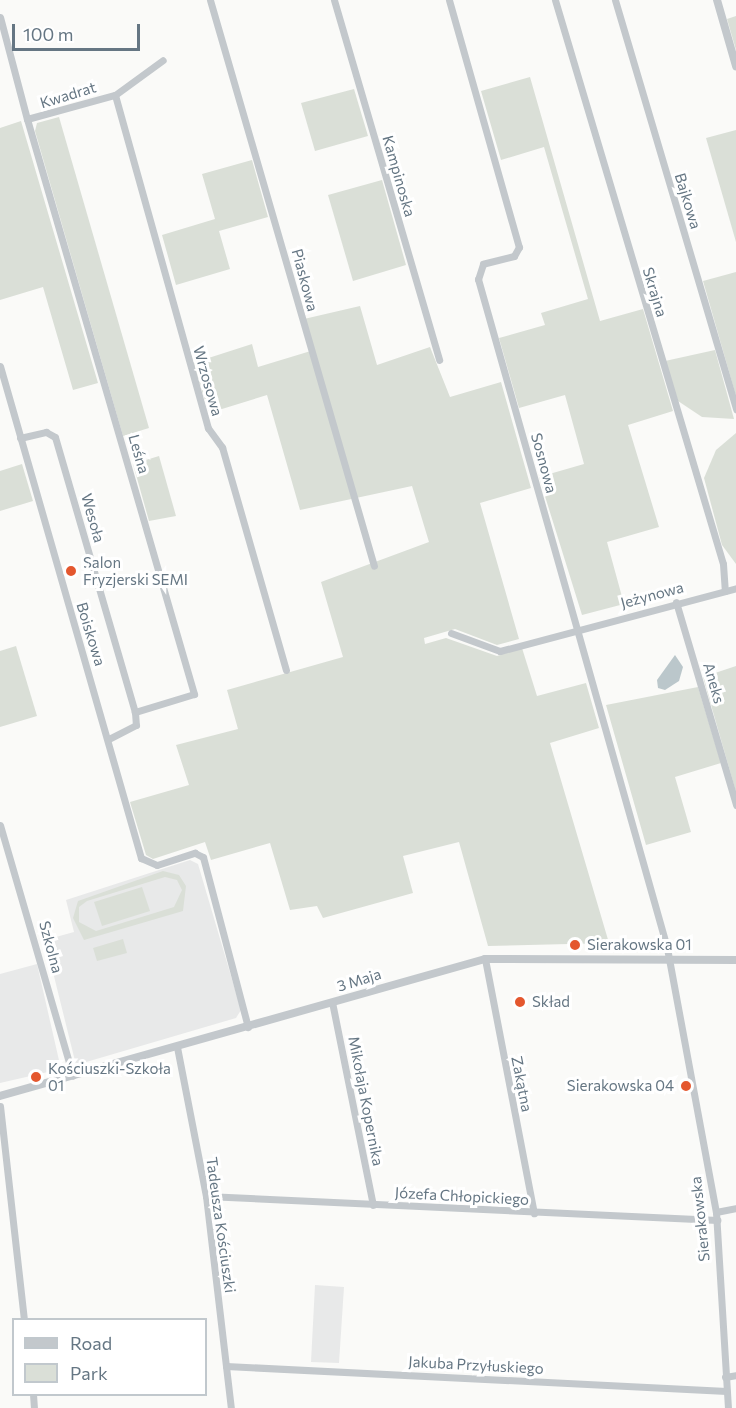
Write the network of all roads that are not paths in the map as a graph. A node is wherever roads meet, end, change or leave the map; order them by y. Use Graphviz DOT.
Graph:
graph roads {
  1 [pos="210,0"];
  2 [pos="334,0"];
  3 [pos="449,0"];
  4 [pos="555,0"];
  5 [pos="615,0"];
  6 [pos="717,0"];
  7 [pos="0,17"];
  8 [pos="163,60"];
  9 [pos="736,66"];
  10 [pos="115,95"];
  11 [pos="27,119"];
  12 [pos="439,360"];
  13 [pos="0,366"];
  14 [pos="736,409"];
  15 [pos="20,438"];
  16 [pos="374,566"];
  17 [pos="736,588"];
  18 [pos="725,591"];
  19 [pos="676,602"];
  20 [pos="576,630"];
  21 [pos="451,633"];
  22 [pos="286,670"];
  23 [pos="135,712"];
  24 [pos="108,739"];
  25 [pos="736,805"];
  26 [pos="0,825"];
  27 [pos="485,959"];
  28 [pos="668,959"];
  29 [pos="736,960"];
  30 [pos="332,1002"];
  31 [pos="248,1027"];
  32 [pos="177,1047"];
  33 [pos="73,1077"];
  34 [pos="0,1096"];
  35 [pos="0,1106"];
  36 [pos="206,1196"];
  37 [pos="373,1205"];
  38 [pos="736,1208"];
  39 [pos="534,1213"];
  40 [pos="717,1216"];
  41 [pos="24,1318"];
  42 [pos="226,1366"];
  43 [pos="736,1375"];
  44 [pos="725,1377"];
  45 [pos="726,1391"];
  46 [pos="231,1408"];
  47 [pos="728,1408"];
  1 -- 16 [label="street, Piaskowa"];
  2 -- 12 [label="street, Kampinoska"];
  3 -- 20 [label="street, Sosnowa"];
  4 -- 18 [label="street, Skrajna"];
  5 -- 14 [label="street, Bajkowa"];
  6 -- 9 [label="street"];
  7 -- 11 [label="street, Kwadrat"];
  8 -- 10 [label="street"];
  10 -- 11 [label="street, Kwadrat"];
  10 -- 22 [label="street, Wrzosowa"];
  11 -- 23 [label="street, Leśna"];
  13 -- 15 [label="street, Boiskowa"];
  15 -- 23 [label="street, Wesoła"];
  15 -- 24 [label="street, Boiskowa"];
  17 -- 18 [label="street, Jeżynowa"];
  18 -- 19 [label="street, Jeżynowa"];
  19 -- 20 [label="street, Jeżynowa"];
  19 -- 25 [label="street, Aneks"];
  20 -- 21 [label="street"];
  20 -- 28 [label="street, Sosnowa"];
  23 -- 24 [label="street"];
  24 -- 31 [label="street, Boiskowa"];
  26 -- 33 [label="street, Szkolna"];
  27 -- 28 [label="street, 3 Maja"];
  27 -- 30 [label="street, 3 Maja"];
  27 -- 39 [label="street, Zakątna"];
  28 -- 29 [label="street, 3 Maja"];
  28 -- 40 [label="street, Sierakowska"];
  30 -- 31 [label="street, 3 Maja"];
  30 -- 37 [label="street, Mikołaja Kopernika"];
  31 -- 32 [label="street, 3 Maja"];
  32 -- 33 [label="street, 3 Maja"];
  32 -- 36 [label="street, Tadeusza Kościuszki"];
  33 -- 34 [label="street, 3 Maja"];
  35 -- 41 [label="street"];
  36 -- 37 [label="street, Józefa Chłopickiego"];
  36 -- 42 [label="street, Tadeusza Kościuszki"];
  37 -- 39 [label="street, Józefa Chłopickiego"];
  38 -- 40 [label="street, Józefa Chłopickiego"];
  39 -- 40 [label="street, Józefa Chłopickiego"];
  40 -- 44 [label="street, Sierakowska"];
  42 -- 45 [label="street, Jakuba Przyłuskiego"];
  42 -- 46 [label="street, Tadeusza Kościuszki"];
  43 -- 44 [label="street"];
  44 -- 45 [label="street, Sierakowska"];
  45 -- 47 [label="street, Sierakowska"];
}
